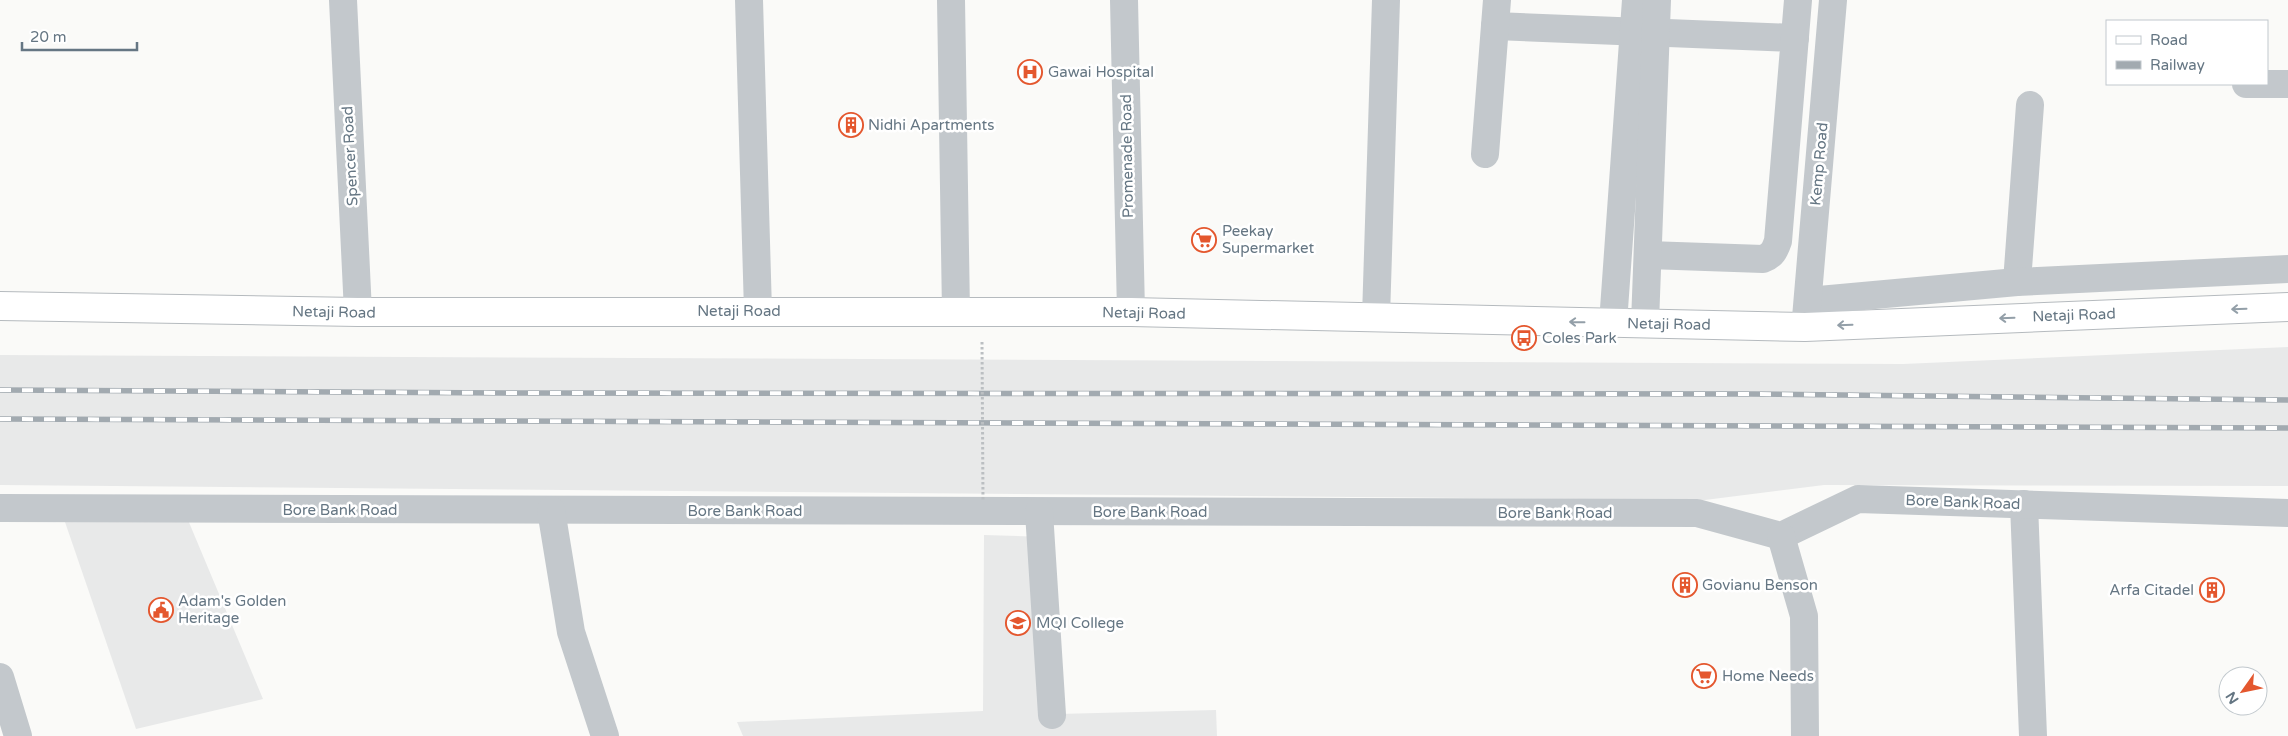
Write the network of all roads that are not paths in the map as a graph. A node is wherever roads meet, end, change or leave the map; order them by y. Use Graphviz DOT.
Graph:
graph roads {
  1 [pos="343,0"];
  2 [pos="749,0"];
  3 [pos="951,0"];
  4 [pos="1124,0"];
  5 [pos="1386,0"];
  6 [pos="1636,0"];
  7 [pos="1657,0"];
  8 [pos="1798,0"];
  9 [pos="1833,0"];
  10 [pos="1496,13"];
  11 [pos="1645,33"];
  12 [pos="1795,38"];
  13 [pos="2268,84"];
  14 [pos="2288,84"];
  15 [pos="2030,105"];
  16 [pos="1485,154"];
  17 [pos="1648,255"];
  18 [pos="2288,269"];
  19 [pos="2017,282"];
  20 [pos="0,306"];
  21 [pos="2288,307"];
  22 [pos="758,311"];
  23 [pos="358,312"];
  24 [pos="956,312"];
  25 [pos="1130,312"];
  26 [pos="1806,314"];
  27 [pos="1376,318"];
  28 [pos="1613,323"];
  29 [pos="1646,323"];
  30 [pos="2024,504"];
  31 [pos="0,508"];
  32 [pos="551,510"];
  33 [pos="1039,512"];
  34 [pos="2288,513"];
  35 [pos="1781,536"];
  36 [pos="0,677"];
  37 [pos="1052,715"];
  38 [pos="18,736"];
  39 [pos="605,736"];
  40 [pos="1805,736"];
  41 [pos="2033,736"];
  1 -- 23 [label="street, Spencer Road"];
  2 -- 22 [label="street"];
  3 -- 24 [label="street"];
  4 -- 25 [label="street, Promenade Road"];
  5 -- 27 [label="street"];
  6 -- 11 [label="street"];
  7 -- 11 [label="street"];
  8 -- 12 [label="street"];
  9 -- 26 [label="street, Kemp Road"];
  10 -- 11 [label="street"];
  10 -- 16 [label="street"];
  11 -- 12 [label="street"];
  11 -- 17 [label="street"];
  11 -- 28 [label="street"];
  12 -- 17 [label="street"];
  13 -- 14 [label="street"];
  15 -- 19 [label="street"];
  17 -- 29 [label="street"];
  18 -- 19 [label="street"];
  19 -- 26 [label="street"];
  20 -- 23 [label="main road, Netaji Road"];
  21 -- 26 [label="main road, Netaji Road, one-way"];
  22 -- 23 [label="main road, Netaji Road"];
  22 -- 24 [label="main road, Netaji Road"];
  24 -- 25 [label="main road, Netaji Road"];
  25 -- 27 [label="main road, Netaji Road"];
  26 -- 29 [label="main road, Netaji Road"];
  28 -- 27 [label="main road, Netaji Road, one-way"];
  28 -- 29 [label="main road, Netaji Road"];
  30 -- 34 [label="street, Bore Bank Road"];
  30 -- 35 [label="street, Bore Bank Road"];
  30 -- 41 [label="street"];
  31 -- 32 [label="street, Bore Bank Road"];
  32 -- 33 [label="street, Bore Bank Road"];
  32 -- 39 [label="street"];
  33 -- 35 [label="street, Bore Bank Road"];
  33 -- 37 [label="street"];
  35 -- 40 [label="street"];
  36 -- 38 [label="street"];
}
